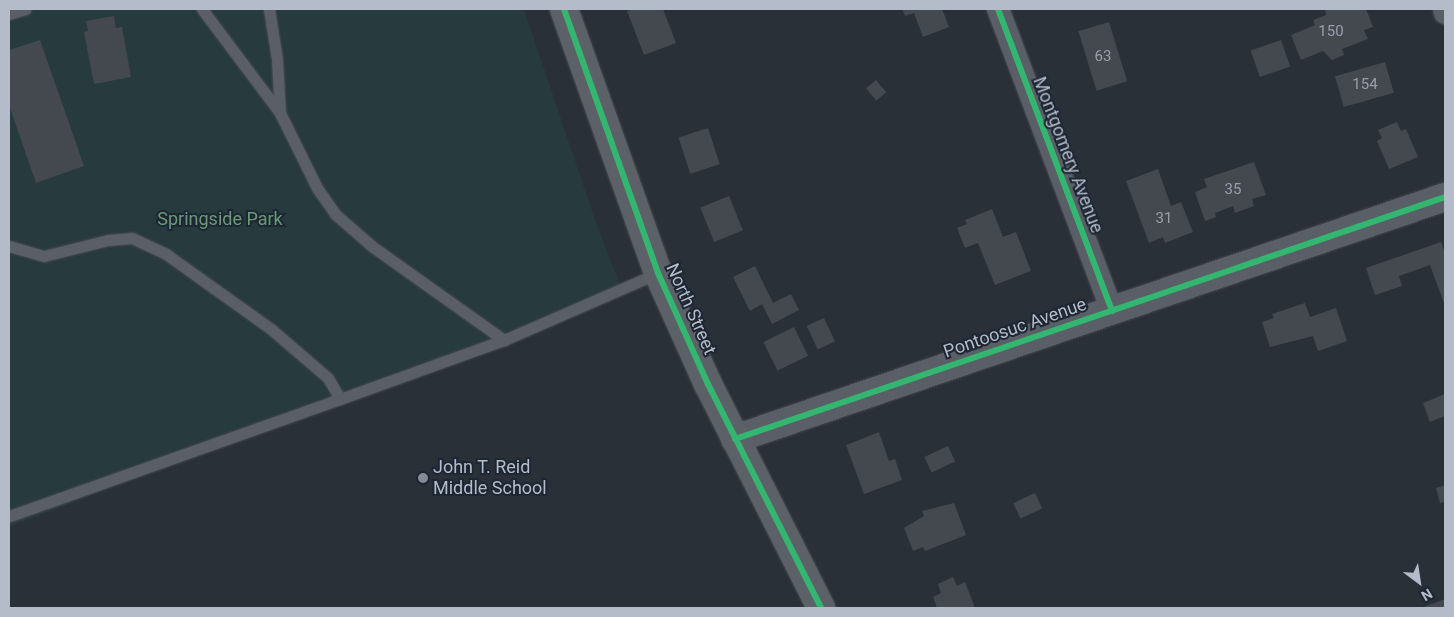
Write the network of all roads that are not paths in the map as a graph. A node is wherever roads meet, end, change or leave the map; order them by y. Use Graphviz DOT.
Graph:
graph roads {
  1 [pos="25,9"];
  2 [pos="205,9"];
  3 [pos="269,9"];
  4 [pos="564,9"];
  5 [pos="998,9"];
  6 [pos="1444,9"];
  7 [pos="1445,13"];
  8 [pos="9,14"];
  9 [pos="280,113"];
  10 [pos="1445,197"];
  11 [pos="9,246"];
  12 [pos="658,273"];
  13 [pos="1112,311"];
  14 [pos="504,340"];
  15 [pos="340,399"];
  16 [pos="735,439"];
  17 [pos="9,516"];
  18 [pos="821,608"];
  1 -- 8 [label="lane"];
  2 -- 9 [label="lane"];
  3 -- 9 [label="lane"];
  4 -- 12 [label="main road, North Street"];
  5 -- 13 [label="street, Montgomery Avenue"];
  6 -- 7 [label="street"];
  9 -- 14 [label="lane"];
  10 -- 13 [label="street, Pontoosuc Avenue"];
  11 -- 15 [label="lane"];
  12 -- 14 [label="lane"];
  12 -- 16 [label="main road, North Street"];
  13 -- 16 [label="street, Pontoosuc Avenue"];
  14 -- 15 [label="lane"];
  15 -- 17 [label="lane"];
  16 -- 18 [label="main road, North Street"];
}
